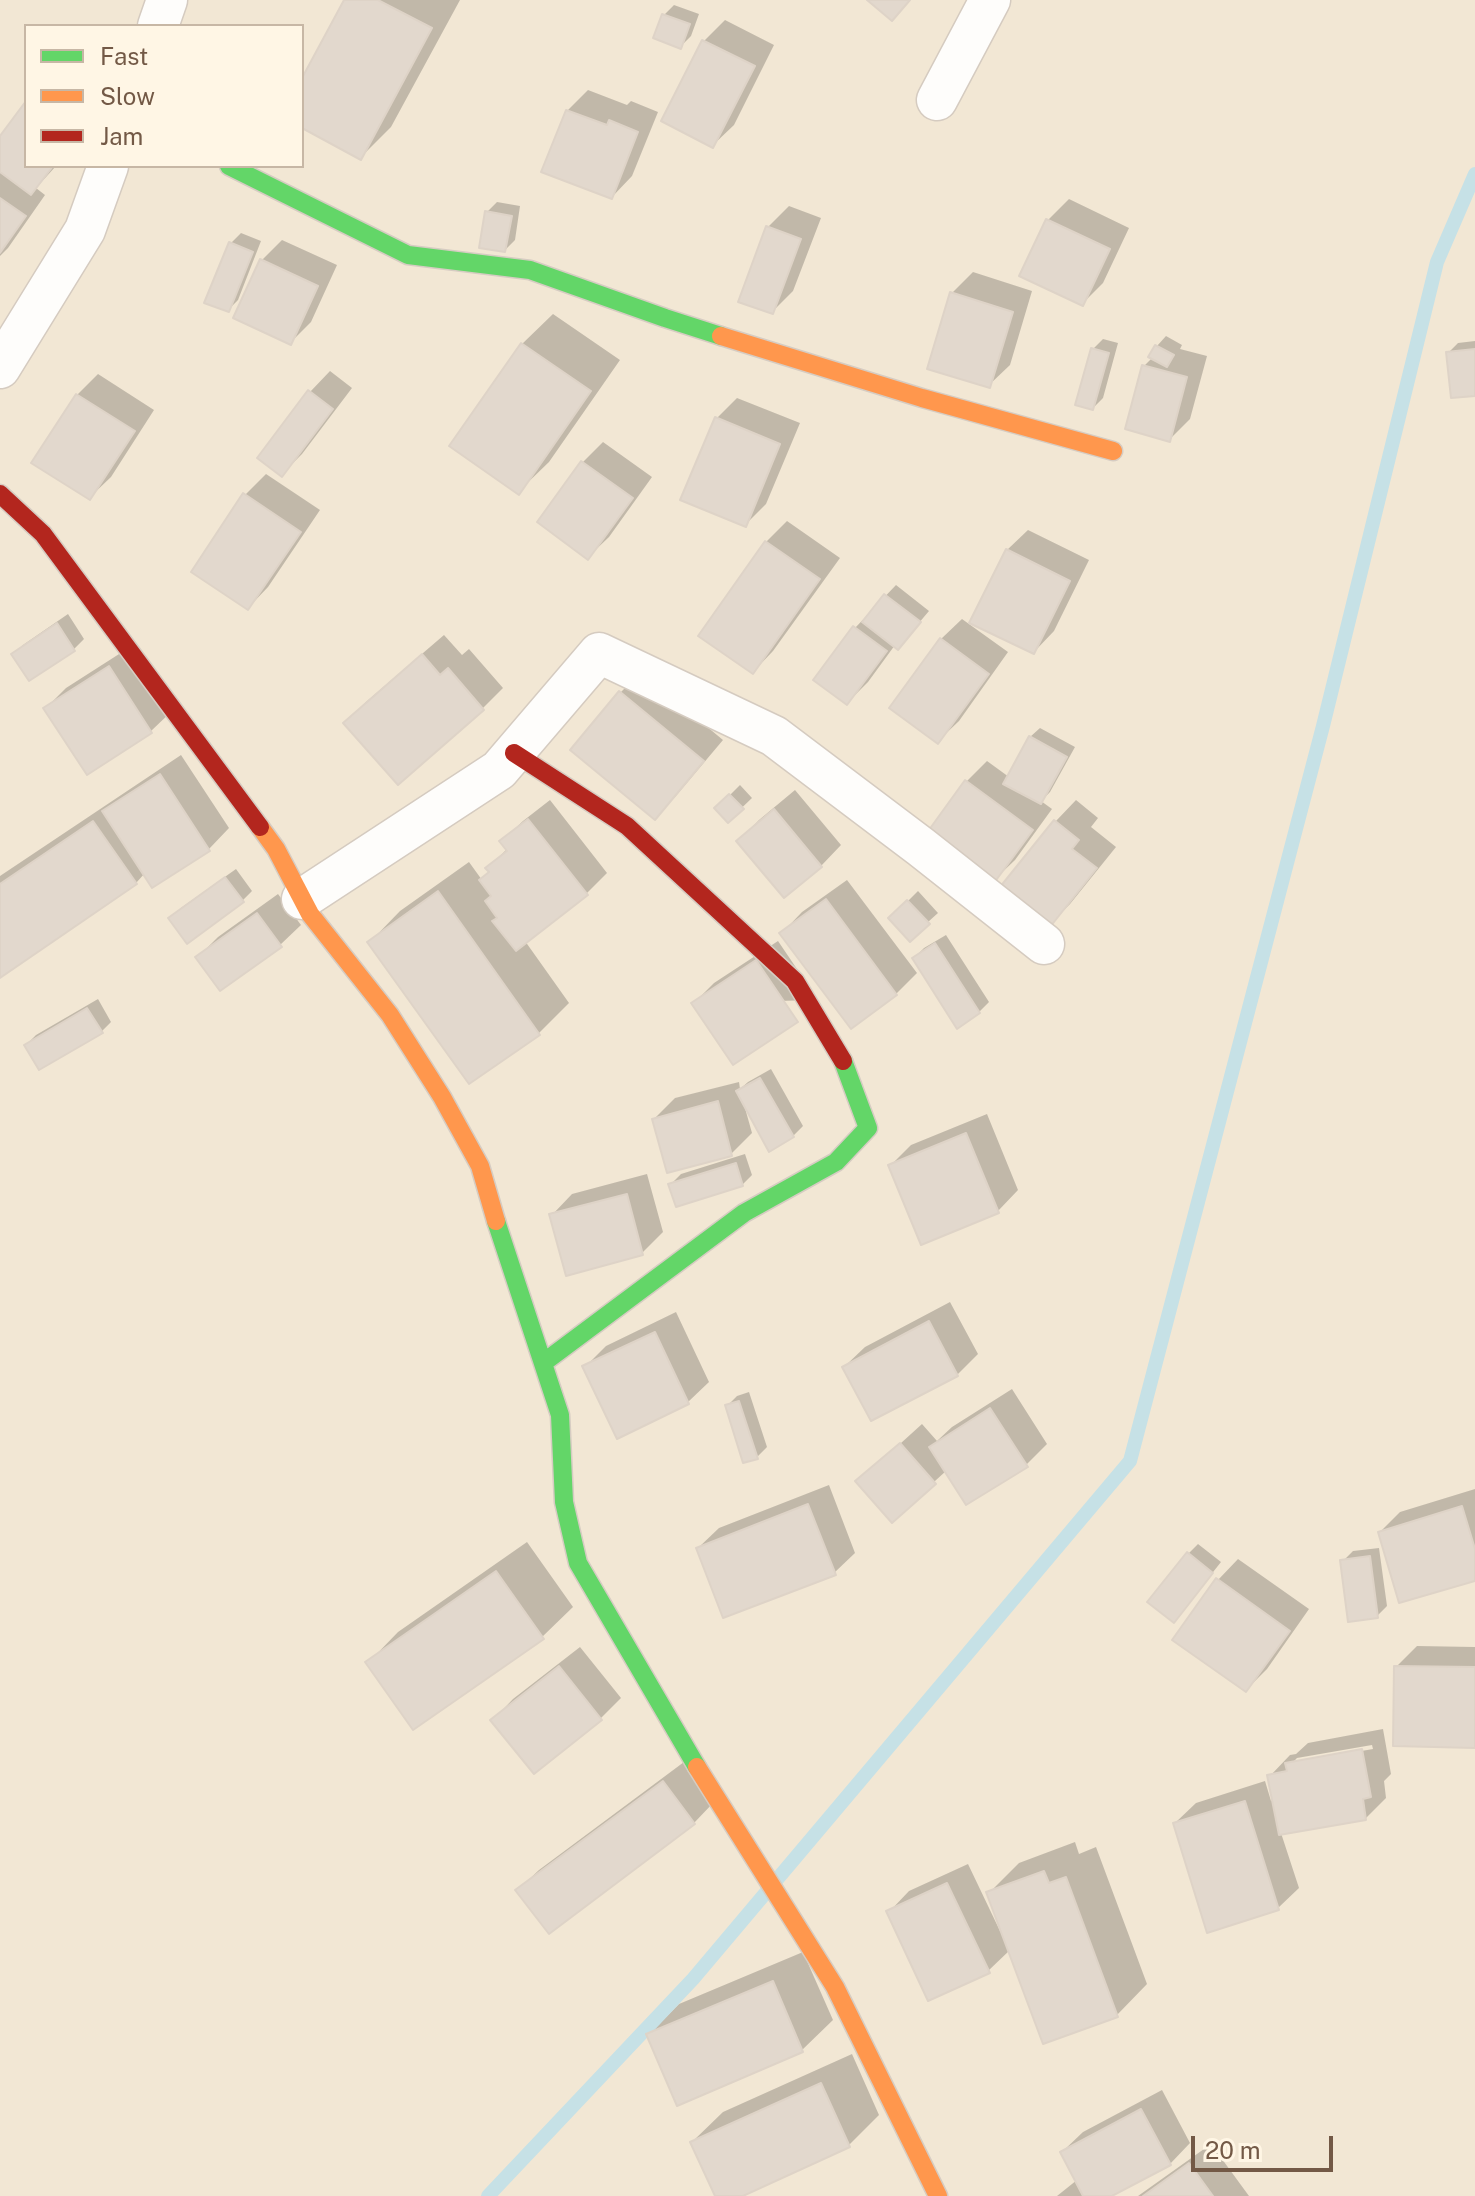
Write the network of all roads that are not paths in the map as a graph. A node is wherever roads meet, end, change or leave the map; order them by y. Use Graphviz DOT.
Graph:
graph roads {
  1 [pos="167,0"];
  2 [pos="990,0"];
  3 [pos="159,24"];
  4 [pos="937,100"];
  5 [pos="107,168"];
  6 [pos="233,168"];
  7 [pos="0,368"];
  8 [pos="1113,451"];
  9 [pos="0,494"];
  10 [pos="514,753"];
  11 [pos="302,899"];
  12 [pos="1044,944"];
  13 [pos="543,1363"];
  14 [pos="938,2196"];
  1 -- 3 [label="street"];
  2 -- 4 [label="street"];
  5 -- 7 [label="street"];
  6 -- 8 [label="street"];
  9 -- 11 [label="street"];
  10 -- 11 [label="street"];
  10 -- 12 [label="street"];
  10 -- 13 [label="street"];
  11 -- 13 [label="street"];
  13 -- 14 [label="street"];
}
